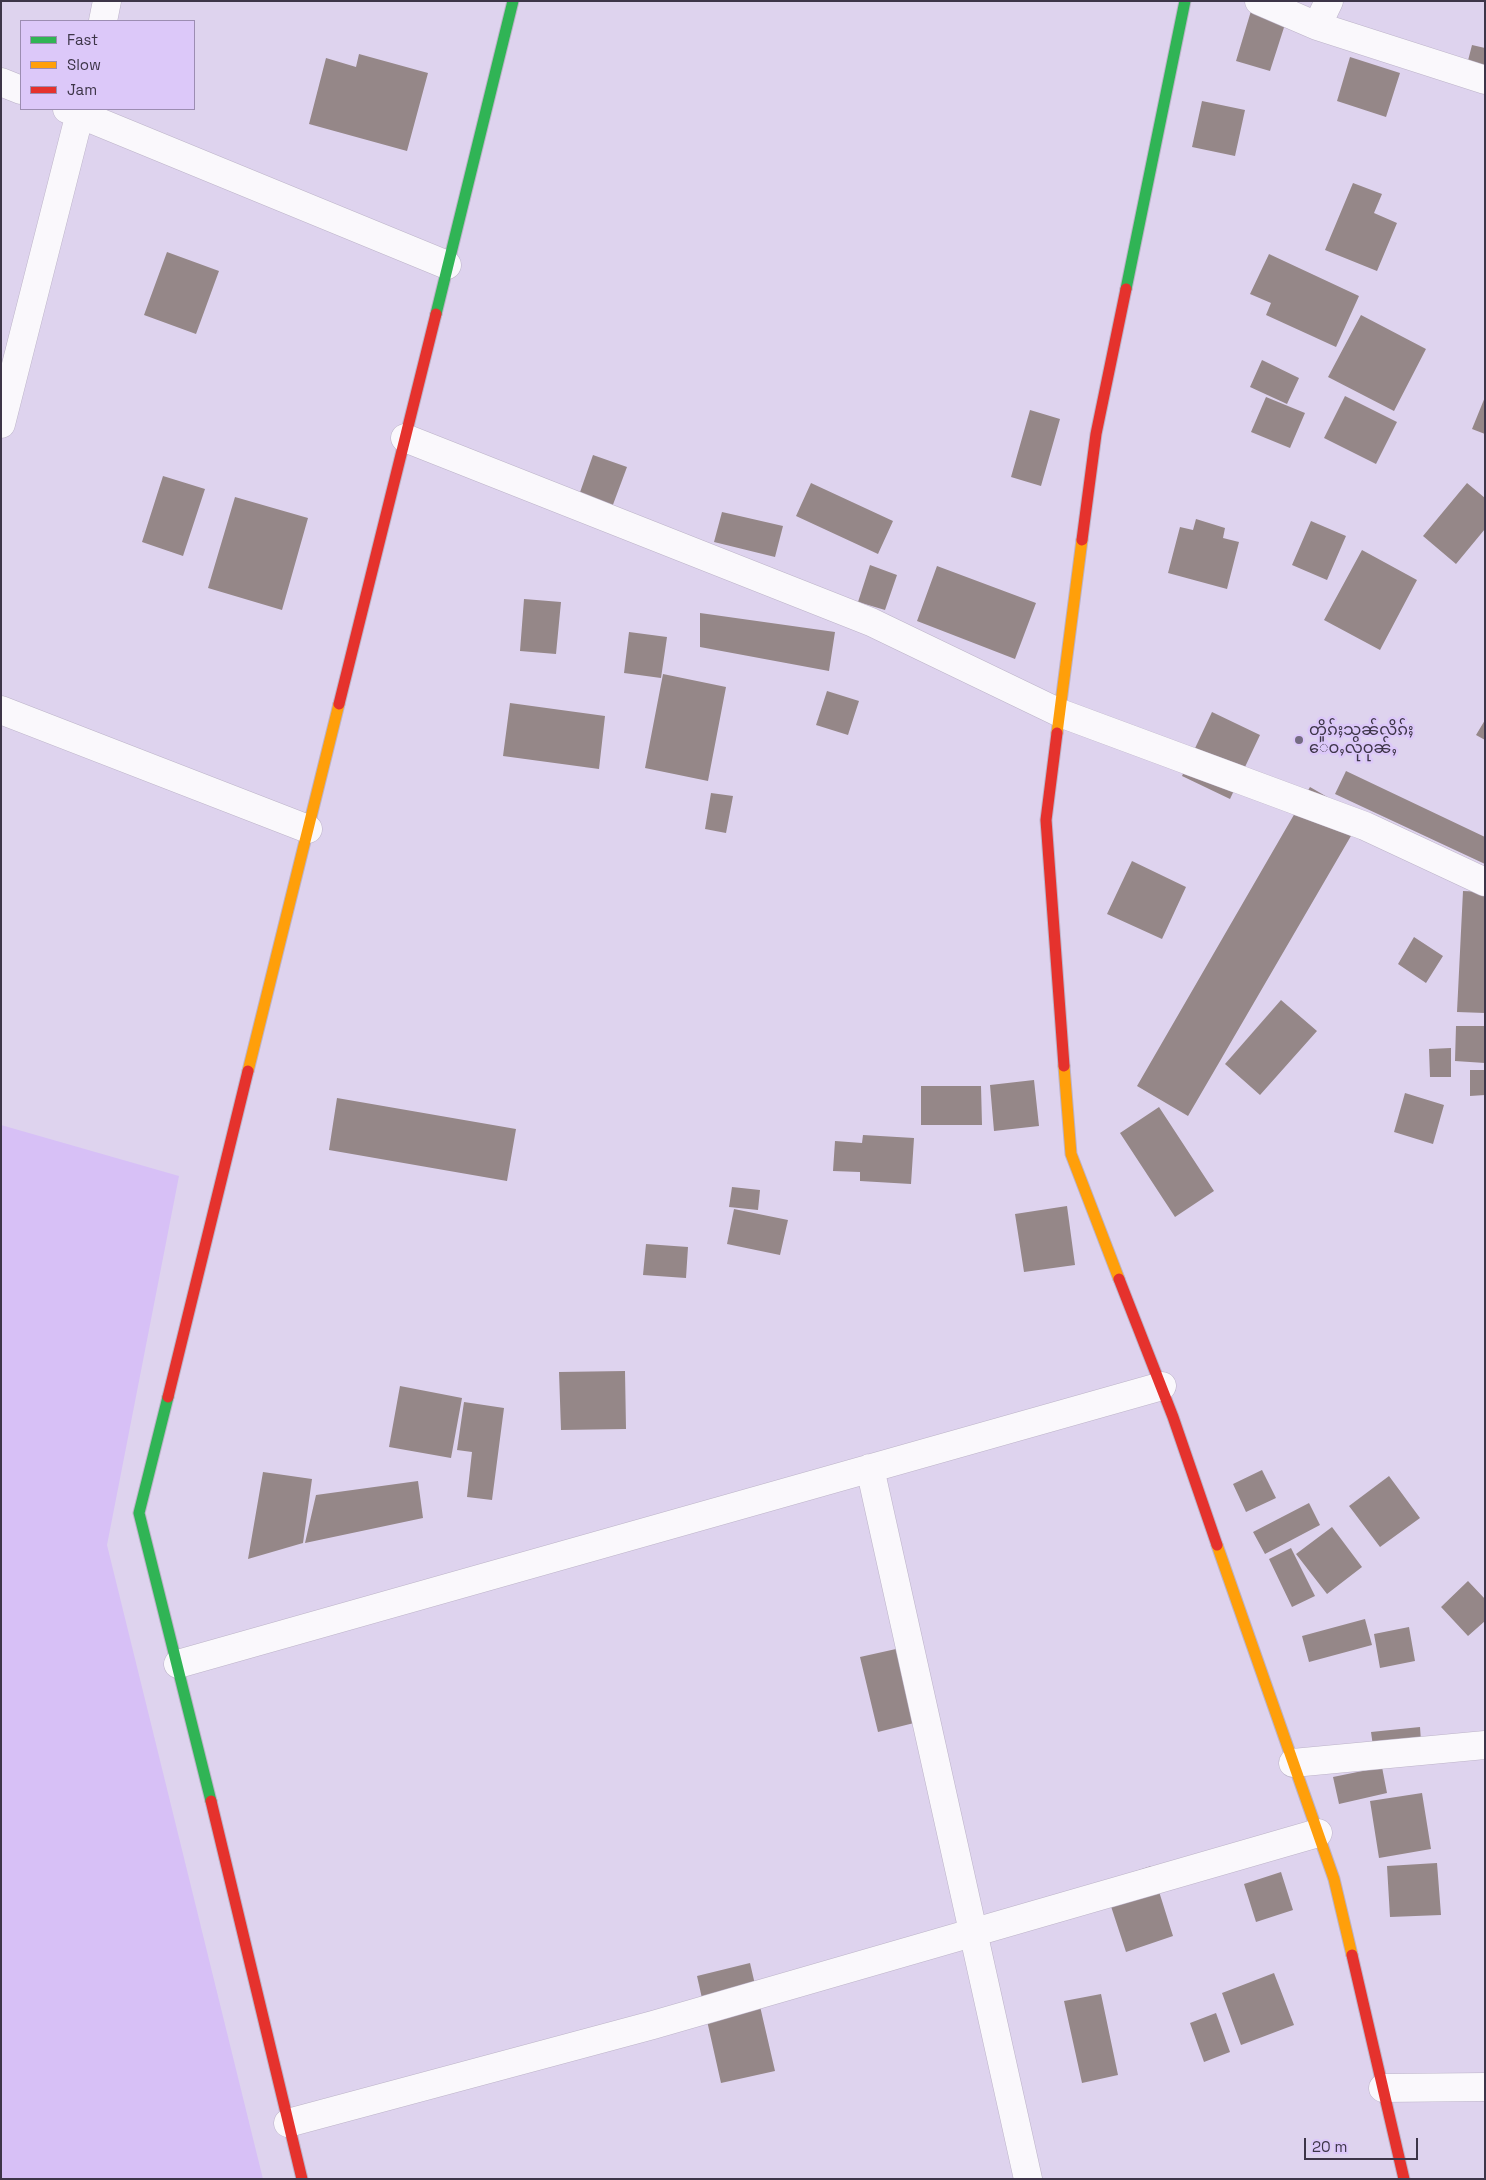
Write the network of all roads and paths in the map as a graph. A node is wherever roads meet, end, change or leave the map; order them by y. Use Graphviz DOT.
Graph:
graph roads {
  1 [pos="108,1"];
  2 [pos="513,1"];
  3 [pos="1186,1"];
  4 [pos="1259,1"];
  5 [pos="1329,1"];
  6 [pos="102,20"];
  7 [pos="1317,26"];
  8 [pos="1485,80"];
  9 [pos="1,82"];
  10 [pos="20,90"];
  11 [pos="76,110"];
  12 [pos="447,265"];
  13 [pos="1,424"];
  14 [pos="405,438"];
  15 [pos="1,710"];
  16 [pos="1060,713"];
  17 [pos="308,829"];
  18 [pos="1485,882"];
  19 [pos="1162,1386"];
  20 [pos="870,1468"];
  21 [pos="178,1664"];
  22 [pos="1485,1745"];
  23 [pos="1293,1763"];
  24 [pos="1318,1833"];
  25 [pos="974,1933"];
  26 [pos="1485,2087"];
  27 [pos="1383,2088"];
  28 [pos="288,2123"];
  29 [pos="302,2179"];
  30 [pos="1028,2179"];
  31 [pos="1404,2179"];
  1 -- 6 [label="street"];
  2 -- 12 [label="main road"];
  3 -- 16 [label="main road"];
  4 -- 7 [label="street"];
  5 -- 7 [label="street"];
  7 -- 8 [label="street"];
  9 -- 10 [label="street"];
  11 -- 12 [label="street"];
  11 -- 13 [label="street"];
  12 -- 14 [label="main road"];
  14 -- 16 [label="street"];
  14 -- 17 [label="main road"];
  15 -- 17 [label="street"];
  16 -- 18 [label="street"];
  16 -- 19 [label="main road"];
  17 -- 21 [label="main road"];
  19 -- 20 [label="street"];
  19 -- 23 [label="main road"];
  20 -- 21 [label="street"];
  20 -- 25 [label="street"];
  21 -- 28 [label="main road"];
  22 -- 23 [label="street"];
  23 -- 24 [label="main road"];
  24 -- 25 [label="street"];
  24 -- 27 [label="main road"];
  25 -- 28 [label="street"];
  25 -- 30 [label="street"];
  26 -- 27 [label="street"];
  27 -- 31 [label="main road"];
  28 -- 29 [label="main road"];
}
